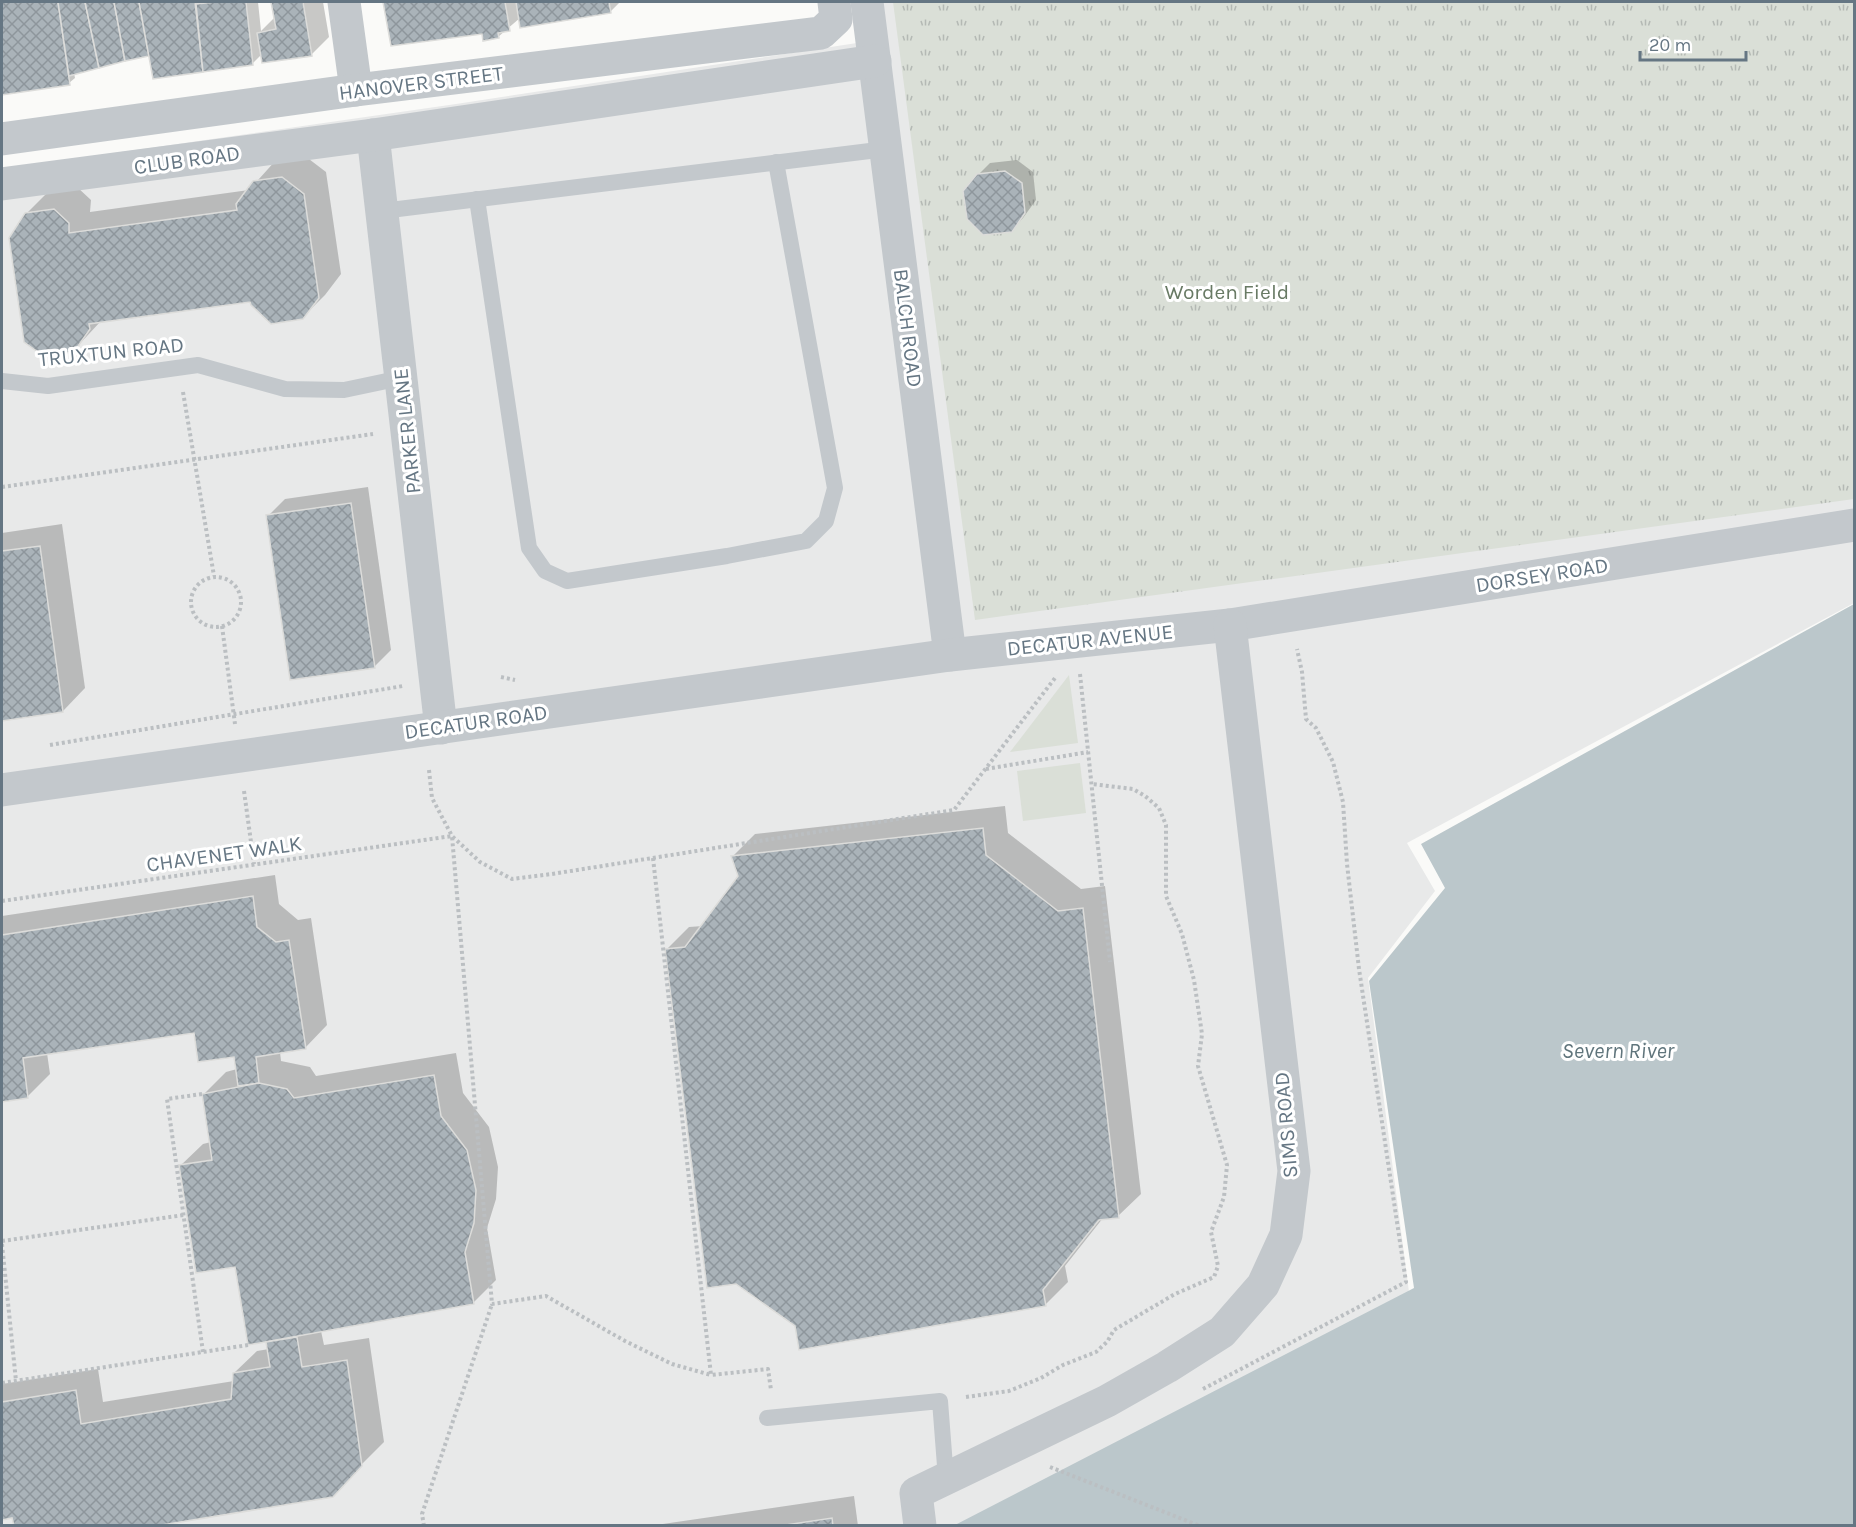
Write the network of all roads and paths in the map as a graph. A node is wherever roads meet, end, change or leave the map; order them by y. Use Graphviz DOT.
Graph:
graph roads {
  1 [pos="344,2"];
  2 [pos="867,2"];
  3 [pos="835,10"];
  4 [pos="875,60"];
  5 [pos="357,90"];
  6 [pos="373,135"];
  7 [pos="2,139"];
  8 [pos="886,148"];
  9 [pos="776,162"];
  10 [pos="2,184"];
  11 [pos="477,199"];
  12 [pos="382,211"];
  13 [pos="179,368"];
  14 [pos="401,378"];
  15 [pos="2,381"];
  16 [pos="406,429"];
  17 [pos="194,460"];
  18 [pos="2,487"];
  19 [pos="1854,525"];
  20 [pos="214,576"];
  21 [pos="1230,625"];
  22 [pos="950,655"];
  23 [pos="1079,667"];
  24 [pos="1061,670"];
  25 [pos="406,686"];
  26 [pos="441,728"];
  27 [pos="48,745"];
  28 [pos="1088,752"];
  29 [pos="429,770"];
  30 [pos="985,770"];
  31 [pos="1092,784"];
  32 [pos="2,790"];
  33 [pos="452,836"];
  34 [pos="653,858"];
  35 [pos="2,901"];
  36 [pos="1110,962"];
  37 [pos="201,1094"];
  38 [pos="184,1215"];
  39 [pos="2,1243"];
  40 [pos="492,1304"];
  41 [pos="248,1345"];
  42 [pos="203,1352"];
  43 [pos="711,1374"];
  44 [pos="16,1381"];
  45 [pos="2,1383"];
  46 [pos="992,1394"];
  47 [pos="771,1417"];
  48 [pos="1046,1465"];
  49 [pos="946,1479"];
  50 [pos="424,1526"];
  51 [pos="920,1526"];
  52 [pos="1200,1526"];
  1 -- 5 [label="street"];
  2 -- 4 [label="street, BALCH ROAD"];
  3 -- 5 [label="street, HANOVER STREET"];
  4 -- 6 [label="street, CLUB ROAD"];
  4 -- 8 [label="street, BALCH ROAD"];
  5 -- 7 [label="street, HANOVER STREET"];
  6 -- 10 [label="street, CLUB ROAD"];
  6 -- 12 [label="street, PARKER LANE"];
  8 -- 9 [label="lane"];
  8 -- 22 [label="street, BALCH ROAD"];
  9 -- 11 [label="lane"];
  9 -- 11 [label="lane"];
  11 -- 12 [label="lane"];
  12 -- 14 [label="street, PARKER LANE"];
  13 -- 14 [label="lane, TRUXTUN ROAD"];
  13 -- 15 [label="lane, TRUXTUN ROAD"];
  13 -- 17 [label="path"];
  14 -- 16 [label="street, PARKER LANE"];
  16 -- 17 [label="path"];
  16 -- 26 [label="street, PARKER LANE"];
  17 -- 18 [label="path"];
  17 -- 20 [label="path"];
  19 -- 21 [label="street, DORSEY ROAD"];
  20 -- 20 [label="path"];
  21 -- 22 [label="street, DECATUR AVENUE"];
  21 -- 49 [label="street, SIMS ROAD"];
  22 -- 26 [label="street, DECATUR ROAD"];
  23 -- 28 [label="path"];
  24 -- 30 [label="path"];
  25 -- 27 [label="path"];
  26 -- 32 [label="street, DECATUR ROAD"];
  28 -- 30 [label="path"];
  28 -- 31 [label="path"];
  29 -- 33 [label="path"];
  30 -- 34 [label="path"];
  31 -- 36 [label="path"];
  31 -- 46 [label="path"];
  33 -- 34 [label="path"];
  33 -- 35 [label="path, CHAVENET WALK"];
  33 -- 40 [label="path"];
  34 -- 43 [label="path"];
  37 -- 38 [label="path"];
  38 -- 39 [label="path"];
  38 -- 42 [label="path"];
  39 -- 44 [label="path"];
  40 -- 43 [label="path"];
  40 -- 50 [label="path"];
  41 -- 42 [label="path"];
  42 -- 44 [label="path"];
  43 -- 47 [label="path"];
  44 -- 45 [label="path"];
  47 -- 49 [label="lane"];
  48 -- 52 [label="path"];
  49 -- 51 [label="street, SIMS ROAD"];
}
